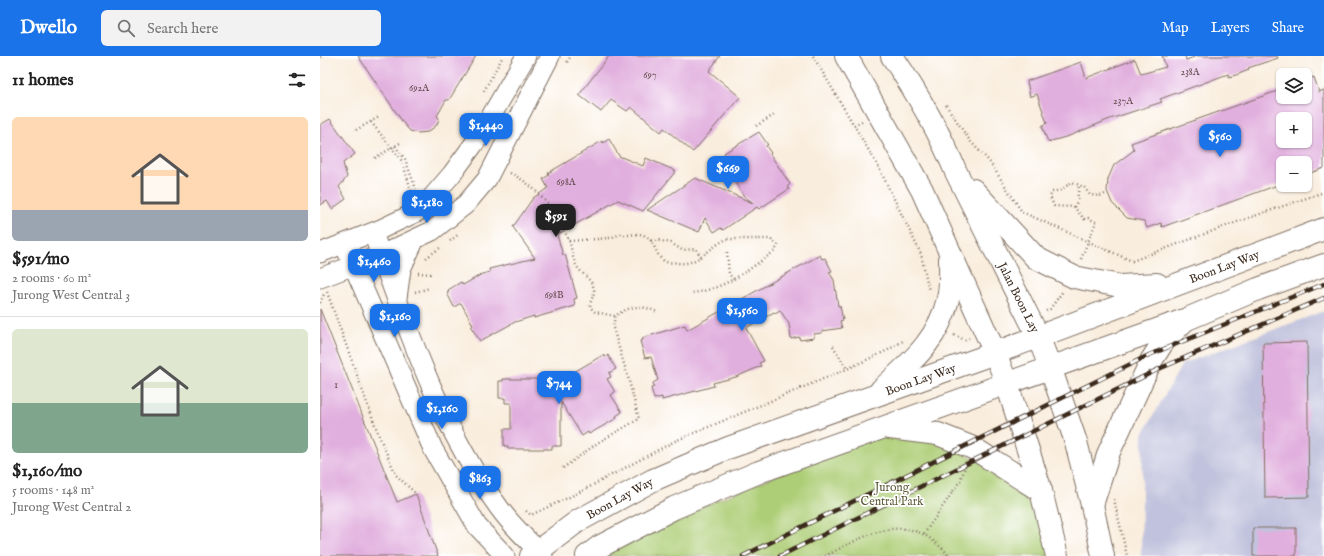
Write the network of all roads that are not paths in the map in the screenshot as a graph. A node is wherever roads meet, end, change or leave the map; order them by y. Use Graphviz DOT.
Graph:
graph roads {
  1 [pos="526,56"];
  2 [pos="550,56"];
  3 [pos="846,56"];
  4 [pos="892,56"];
  5 [pos="956,172"];
  6 [pos="1324,229"];
  7 [pos="373,233"];
  8 [pos="415,238"];
  9 [pos="344,244"];
  10 [pos="320,253"];
  11 [pos="950,254"];
  12 [pos="381,255"];
  13 [pos="1324,265"];
  14 [pos="354,266"];
  15 [pos="1180,282"];
  16 [pos="323,284"];
  17 [pos="397,300"];
  18 [pos="1187,319"];
  19 [pos="1038,336"];
  20 [pos="995,353"];
  21 [pos="1050,367"];
  22 [pos="1007,384"];
  23 [pos="875,396"];
  24 [pos="885,427"];
  25 [pos="1041,491"];
  26 [pos="1092,505"];
  27 [pos="537,554"];
  28 [pos="504,556"];
  29 [pos="587,556"];
  30 [pos="1056,556"];
  31 [pos="1103,556"];
  1 -- 7 [label="street"];
  2 -- 8 [label="street"];
  3 -- 11 [label="main road"];
  4 -- 5 [label="main road, Jalan Boon Lay"];
  5 -- 15 [label="main road"];
  5 -- 19 [label="main road, Jalan Boon Lay"];
  6 -- 15 [label="main road, Boon Lay Way"];
  7 -- 9 [label="street"];
  7 -- 12 [label="street"];
  8 -- 12 [label="street"];
  8 -- 17 [label="street"];
  9 -- 10 [label="street"];
  9 -- 14 [label="street"];
  11 -- 20 [label="main road"];
  11 -- 23 [label="main road"];
  12 -- 14 [label="street"];
  12 -- 17 [label="street"];
  13 -- 18 [label="main road"];
  14 -- 16 [label="street"];
  14 -- 28 [label="street"];
  15 -- 19 [label="main road, Boon Lay Way"];
  17 -- 27 [label="street"];
  18 -- 21 [label="main road"];
  18 -- 26 [label="main road"];
  19 -- 20 [label="main road, Boon Lay Way"];
  19 -- 21 [label="main road, Jalan Boon Lay"];
  20 -- 22 [label="main road"];
  20 -- 23 [label="main road, Boon Lay Way"];
  21 -- 22 [label="main road"];
  21 -- 26 [label="main road, Jalan Boon Lay"];
  22 -- 24 [label="main road"];
  22 -- 25 [label="main road"];
  23 -- 27 [label="main road, Boon Lay Way"];
  24 -- 25 [label="main road"];
  24 -- 29 [label="main road"];
  25 -- 30 [label="main road"];
  26 -- 31 [label="main road, Jalan Boon Lay"];
}
